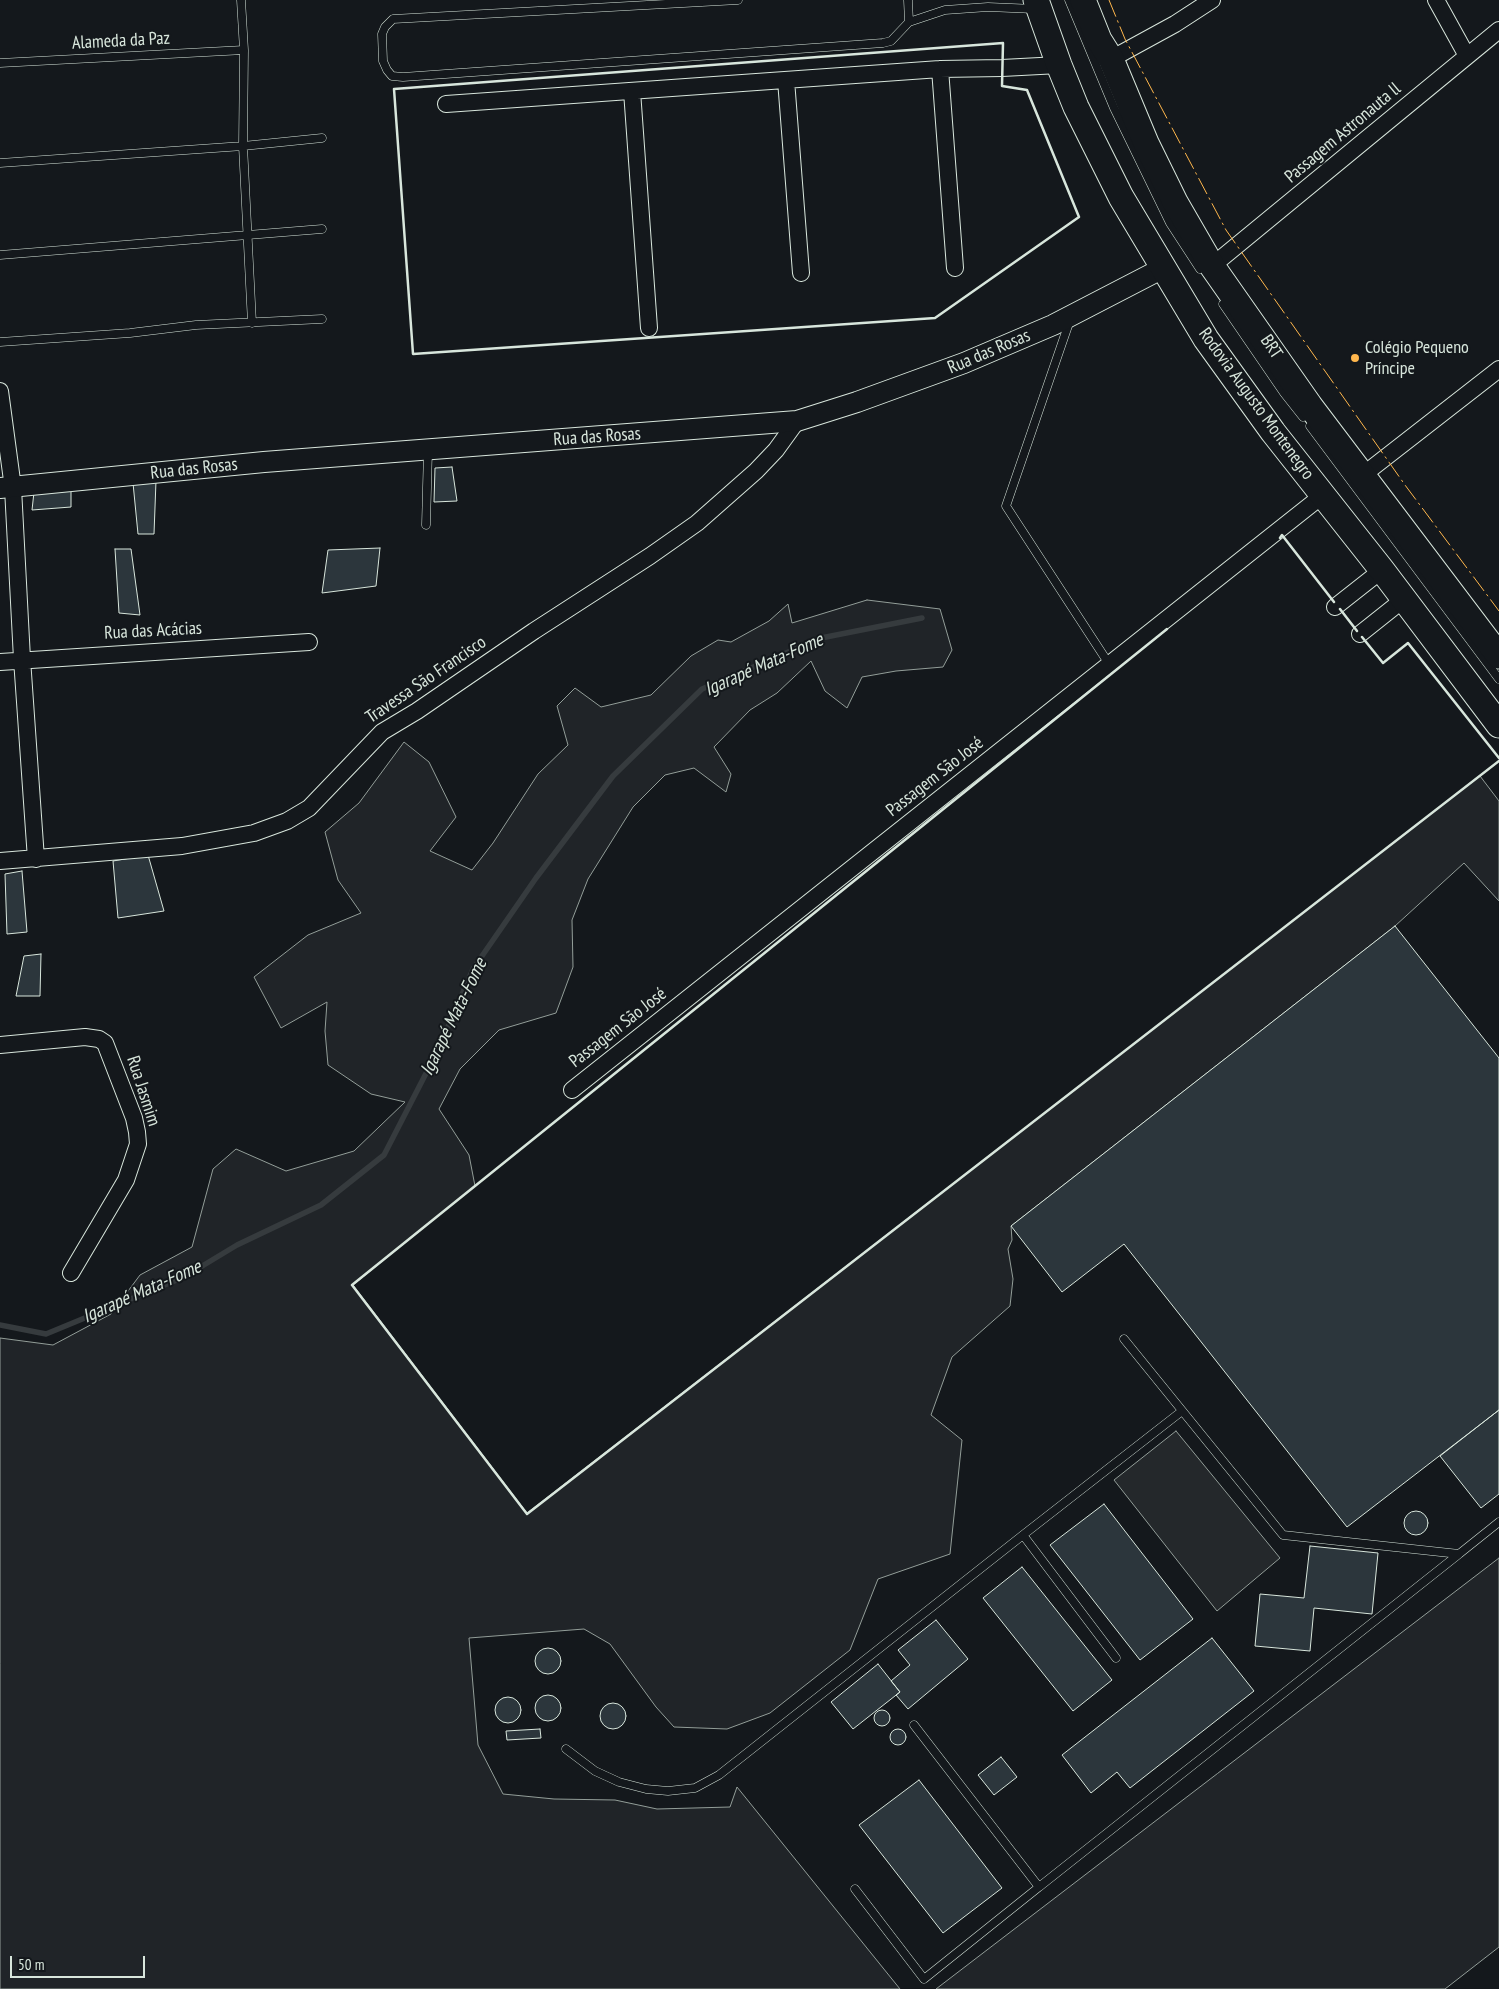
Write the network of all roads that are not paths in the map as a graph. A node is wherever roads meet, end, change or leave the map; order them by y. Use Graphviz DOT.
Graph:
graph roads {
  1 [pos="241,0"];
  2 [pos="738,0"];
  3 [pos="908,0"];
  4 [pos="1069,0"];
  5 [pos="1083,0"];
  6 [pos="1212,0"];
  7 [pos="1436,0"];
  8 [pos="1038,5"];
  9 [pos="909,22"];
  10 [pos="1499,30"];
  11 [pos="244,50"];
  12 [pos="1467,56"];
  13 [pos="1111,59"];
  14 [pos="0,63"];
  15 [pos="1059,65"];
  16 [pos="940,68"];
  17 [pos="786,80"];
  18 [pos="632,91"];
  19 [pos="446,104"];
  20 [pos="322,138"];
  21 [pos="242,146"];
  22 [pos="0,163"];
  23 [pos="322,229"];
  24 [pos="249,234"];
  25 [pos="0,255"];
  26 [pos="1165,267"];
  27 [pos="955,268"];
  28 [pos="1207,269"];
  29 [pos="801,273"];
  30 [pos="1219,297"];
  31 [pos="1071,315"];
  32 [pos="322,319"];
  33 [pos="252,323"];
  34 [pos="649,328"];
  35 [pos="0,342"];
  36 [pos="1499,369"];
  37 [pos="0,391"];
  38 [pos="797,421"];
  39 [pos="428,450"];
  40 [pos="1362,475"];
  41 [pos="7,488"];
  42 [pos="1323,495"];
  43 [pos="426,525"];
  44 [pos="1382,570"];
  45 [pos="1404,599"];
  46 [pos="1335,607"];
  47 [pos="1360,634"];
  48 [pos="309,642"];
  49 [pos="1499,656"];
  50 [pos="22,659"];
  51 [pos="0,662"];
  52 [pos="1109,664"];
  53 [pos="1499,679"];
  54 [pos="1499,725"];
  55 [pos="36,859"];
  56 [pos="0,861"];
  57 [pos="0,1045"];
  58 [pos="572,1090"];
  59 [pos="71,1272"];
  60 [pos="1124,1339"];
  61 [pos="1182,1411"];
  62 [pos="1499,1522"];
  63 [pos="1023,1535"];
  64 [pos="1460,1554"];
  65 [pos="1116,1658"];
  66 [pos="914,1725"];
  67 [pos="566,1749"];
  68 [pos="1039,1886"];
  69 [pos="855,1888"];
  1 -- 11 [label="lane"];
  2 -- 9 [label="lane"];
  3 -- 9 [label="lane"];
  4 -- 28 [label="lane"];
  5 -- 13 [label="main road"];
  6 -- 13 [label="street"];
  7 -- 12 [label="street"];
  8 -- 9 [label="lane"];
  8 -- 15 [label="main road, Rodovia Augusto Montenegro"];
  10 -- 12 [label="street, Passagem Astronauta ll"];
  11 -- 14 [label="lane, Alameda da Paz"];
  11 -- 21 [label="lane"];
  12 -- 28 [label="street, Passagem Astronauta ll"];
  13 -- 28 [label="main road"];
  15 -- 16 [label="street"];
  15 -- 26 [label="main road, Rodovia Augusto Montenegro"];
  16 -- 17 [label="street"];
  16 -- 27 [label="street"];
  17 -- 18 [label="street"];
  17 -- 29 [label="street"];
  18 -- 19 [label="street"];
  18 -- 34 [label="street"];
  20 -- 21 [label="lane"];
  21 -- 22 [label="lane"];
  21 -- 24 [label="lane"];
  23 -- 24 [label="lane"];
  24 -- 25 [label="lane"];
  24 -- 33 [label="lane"];
  26 -- 31 [label="street, Rua das Rosas"];
  26 -- 42 [label="main road, Rodovia Augusto Montenegro"];
  28 -- 40 [label="main road"];
  30 -- 53 [label="lane, BRT"];
  31 -- 38 [label="street, Rua das Rosas"];
  31 -- 52 [label="lane"];
  32 -- 33 [label="lane"];
  33 -- 35 [label="lane"];
  36 -- 40 [label="street"];
  37 -- 41 [label="street"];
  38 -- 39 [label="street, Rua das Rosas"];
  38 -- 55 [label="street, Travessa São Francisco"];
  39 -- 41 [label="street, Rua das Rosas"];
  39 -- 43 [label="lane"];
  40 -- 49 [label="main road"];
  41 -- 50 [label="street"];
  42 -- 44 [label="main road, Rodovia Augusto Montenegro"];
  42 -- 52 [label="street, Passagem São José"];
  44 -- 45 [label="main road, Rodovia Augusto Montenegro"];
  44 -- 46 [label="street"];
  45 -- 47 [label="street"];
  45 -- 54 [label="main road, Rodovia Augusto Montenegro"];
  48 -- 50 [label="street, Rua das Acácias"];
  50 -- 51 [label="street, Rua das Acácias"];
  50 -- 55 [label="street"];
  52 -- 58 [label="street, Passagem São José"];
  55 -- 56 [label="street, Travessa São Francisco"];
  57 -- 59 [label="street, Rua Jasmim"];
  60 -- 61 [label="lane"];
  61 -- 63 [label="lane"];
  61 -- 64 [label="lane"];
  62 -- 64 [label="lane"];
  63 -- 65 [label="lane"];
  63 -- 67 [label="lane"];
  64 -- 68 [label="lane"];
  66 -- 68 [label="lane"];
  68 -- 69 [label="lane"];
}
